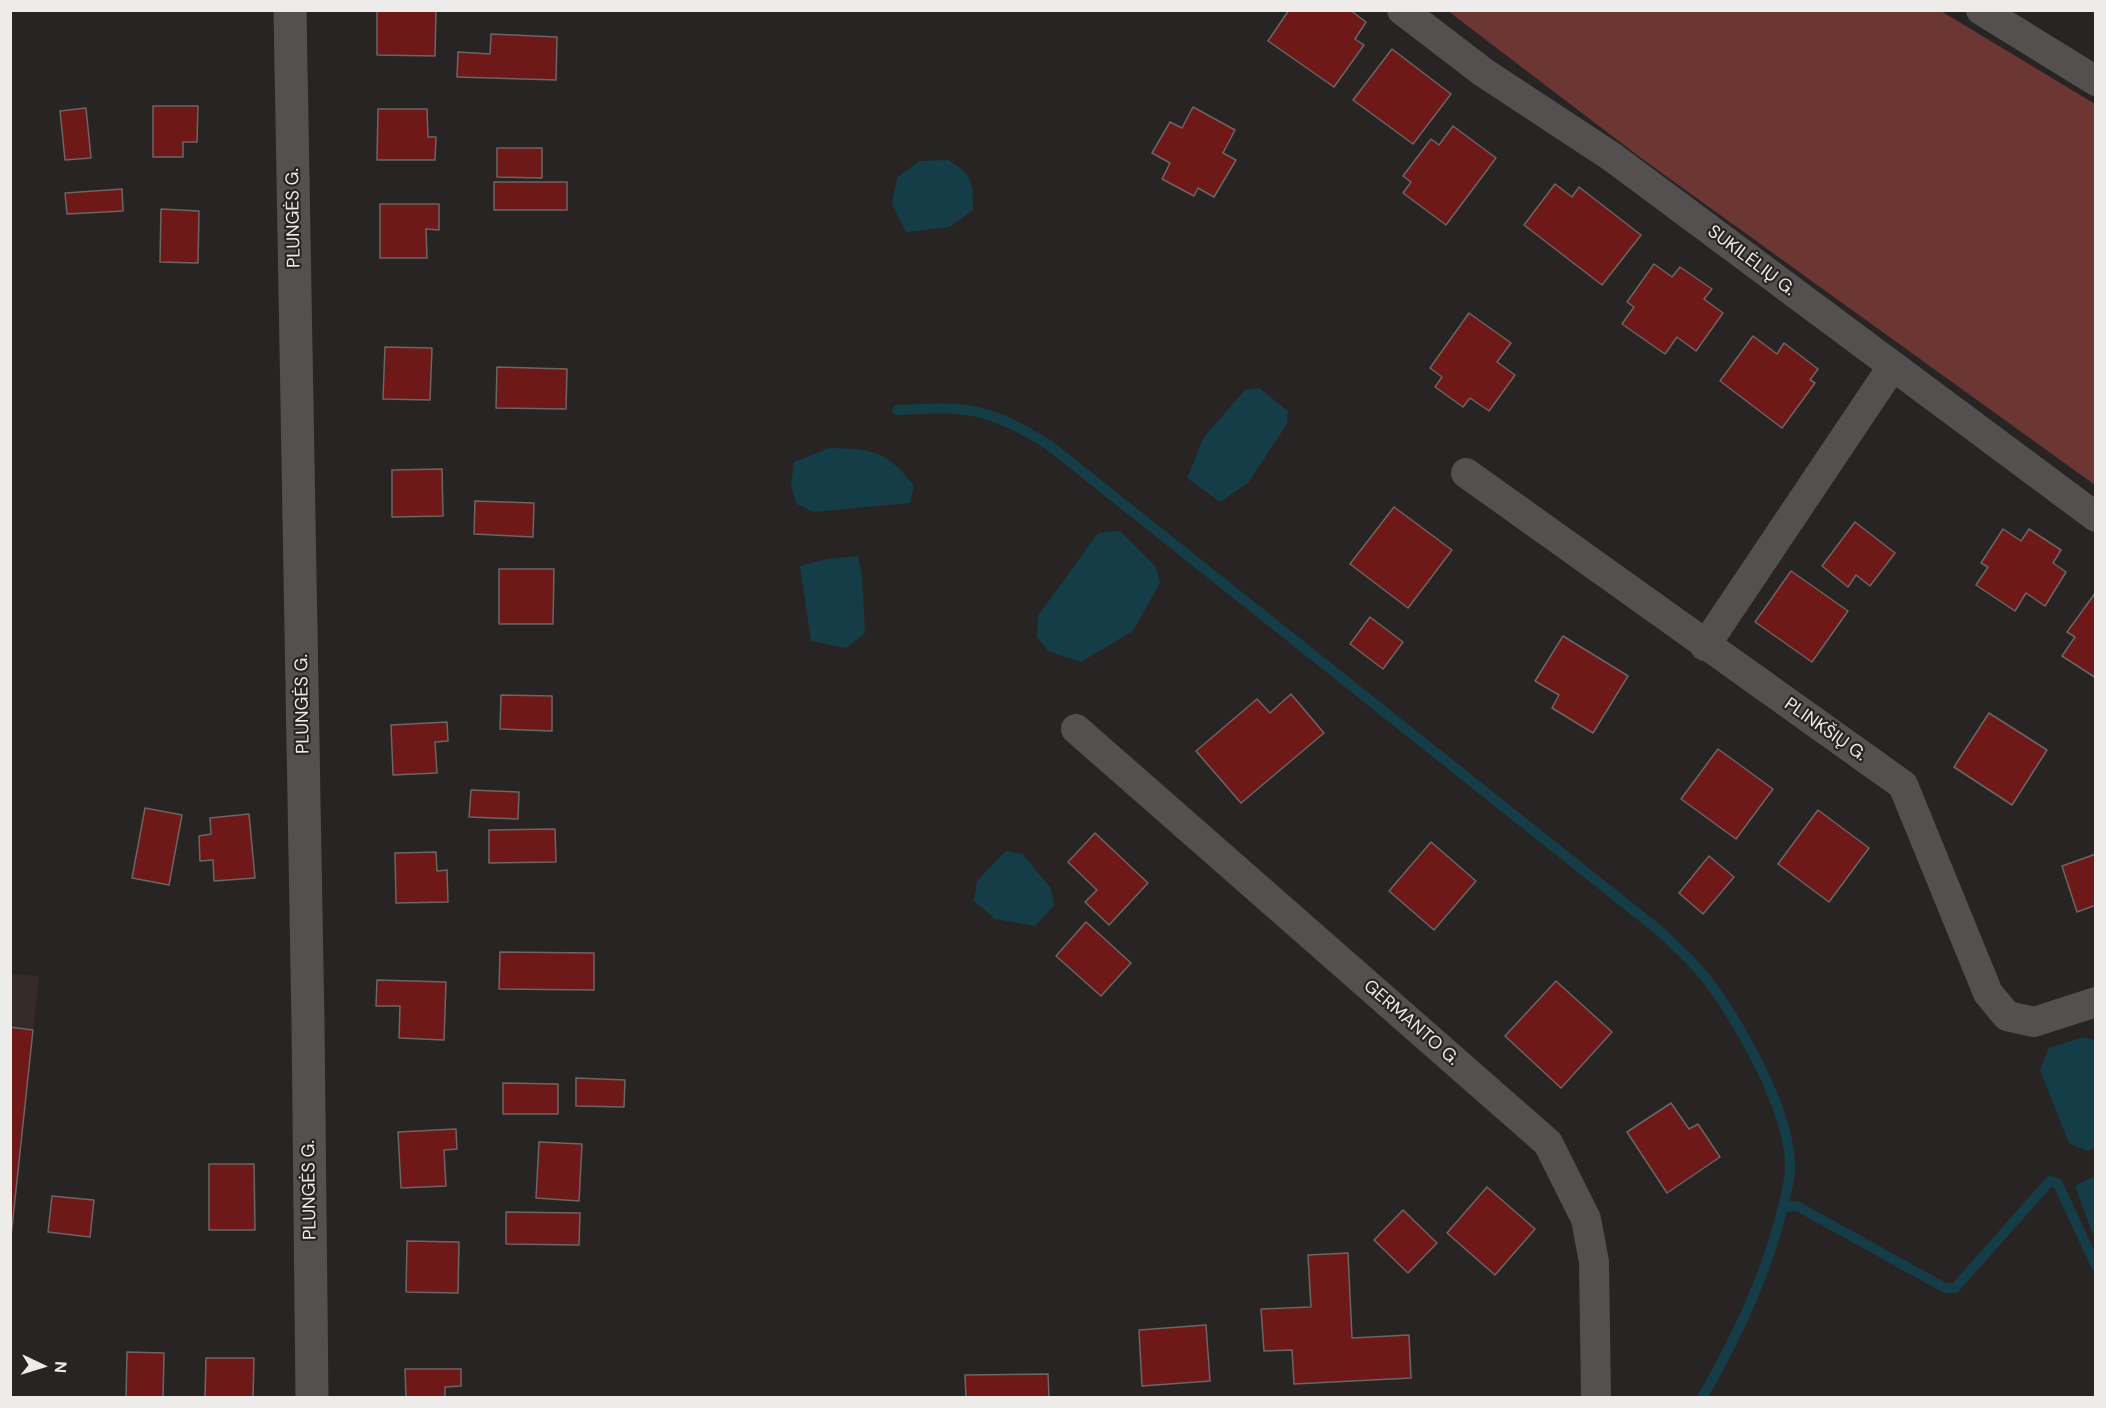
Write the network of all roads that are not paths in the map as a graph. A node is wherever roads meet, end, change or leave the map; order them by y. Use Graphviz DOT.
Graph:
graph roads {
  1 [pos="290,10"];
  2 [pos="1402,10"];
  3 [pos="1981,10"];
  4 [pos="2096,81"];
  5 [pos="1892,367"];
  6 [pos="1466,473"];
  7 [pos="2096,517"];
  8 [pos="1705,646"];
  9 [pos="1076,729"];
  10 [pos="2096,1002"];
  11 [pos="312,1398"];
  12 [pos="1596,1398"];
  1 -- 11 [label="main road, PLUNGĖS G."];
  2 -- 5 [label="street, SUKILĖLIŲ G."];
  3 -- 4 [label="street"];
  5 -- 7 [label="street, SUKILĖLIŲ G."];
  5 -- 8 [label="street"];
  6 -- 8 [label="street, PLINKŠIŲ G."];
  8 -- 10 [label="street, PLINKŠIŲ G."];
  9 -- 12 [label="street, GERMANTO G."];
}
